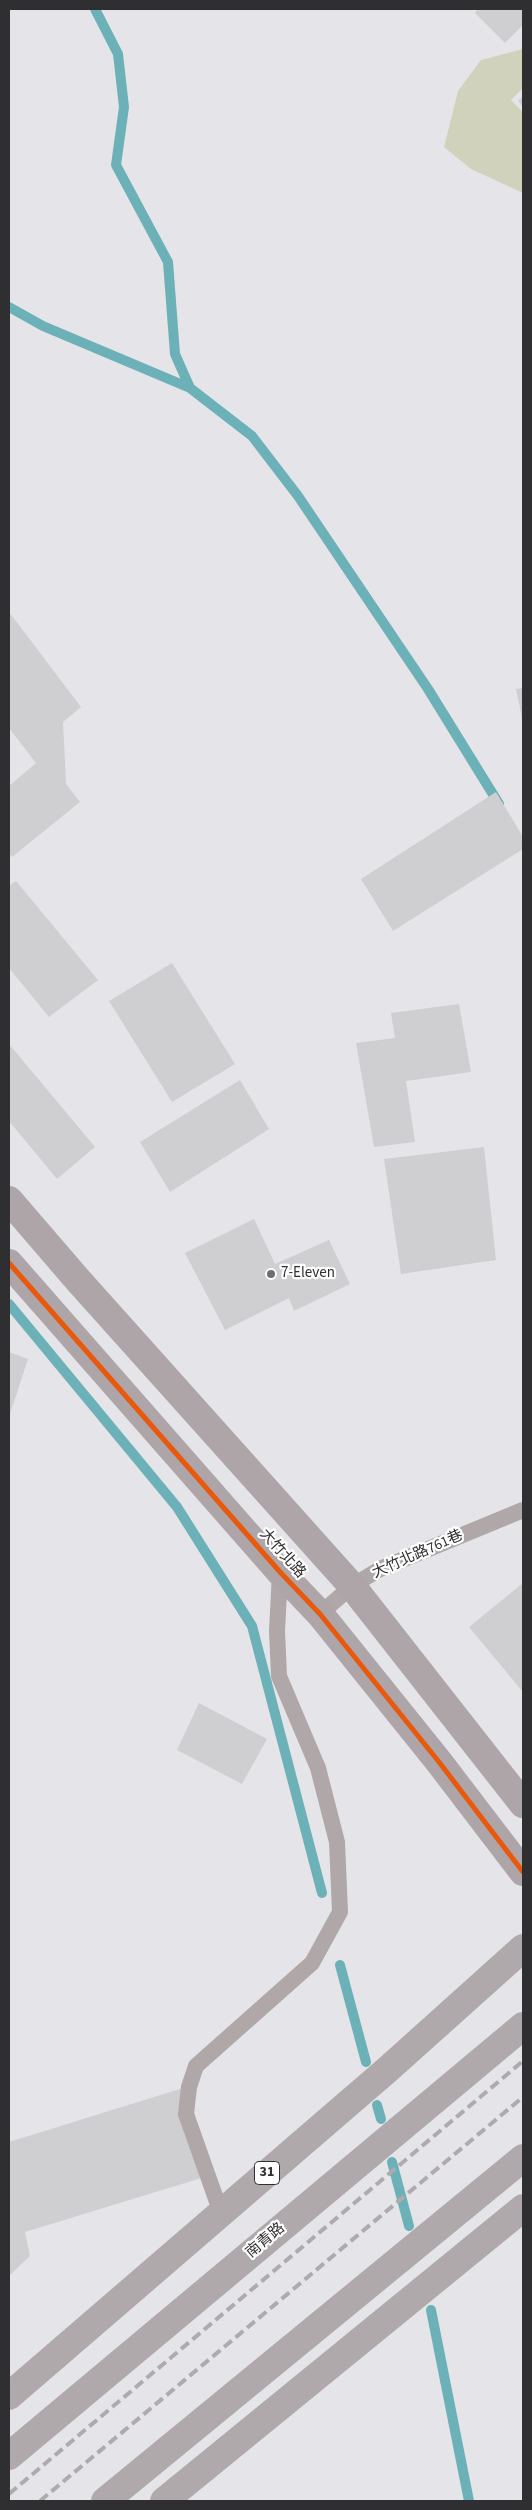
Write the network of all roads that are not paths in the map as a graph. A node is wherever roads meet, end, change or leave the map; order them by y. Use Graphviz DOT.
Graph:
graph roads {
  1 [pos="9,1200"];
  2 [pos="9,1264"];
  3 [pos="523,1510"];
  4 [pos="280,1572"];
  5 [pos="352,1586"];
  6 [pos="320,1614"];
  7 [pos="523,1804"];
  8 [pos="523,1872"];
  9 [pos="523,1948"];
  10 [pos="523,2026"];
  11 [pos="523,2158"];
  12 [pos="523,2208"];
  13 [pos="221,2213"];
  14 [pos="9,2396"];
  15 [pos="9,2456"];
  16 [pos="105,2501"];
  17 [pos="164,2501"];
  1 -- 5 [label="street, 大竹北路"];
  2 -- 4 [label="street, 大竹北路"];
  3 -- 5 [label="lane, 大竹北路761巷"];
  4 -- 6 [label="street, 大竹北路"];
  4 -- 13 [label="lane"];
  5 -- 6 [label="lane, 大竹北路761巷"];
  5 -- 7 [label="street, 大竹北路"];
  6 -- 8 [label="street, 大竹北路"];
  9 -- 13 [label="main road, 31"];
  10 -- 15 [label="main road, 南青路"];
  11 -- 16 [label="main road"];
  12 -- 17 [label="main road"];
  13 -- 14 [label="main road, 31"];
}
